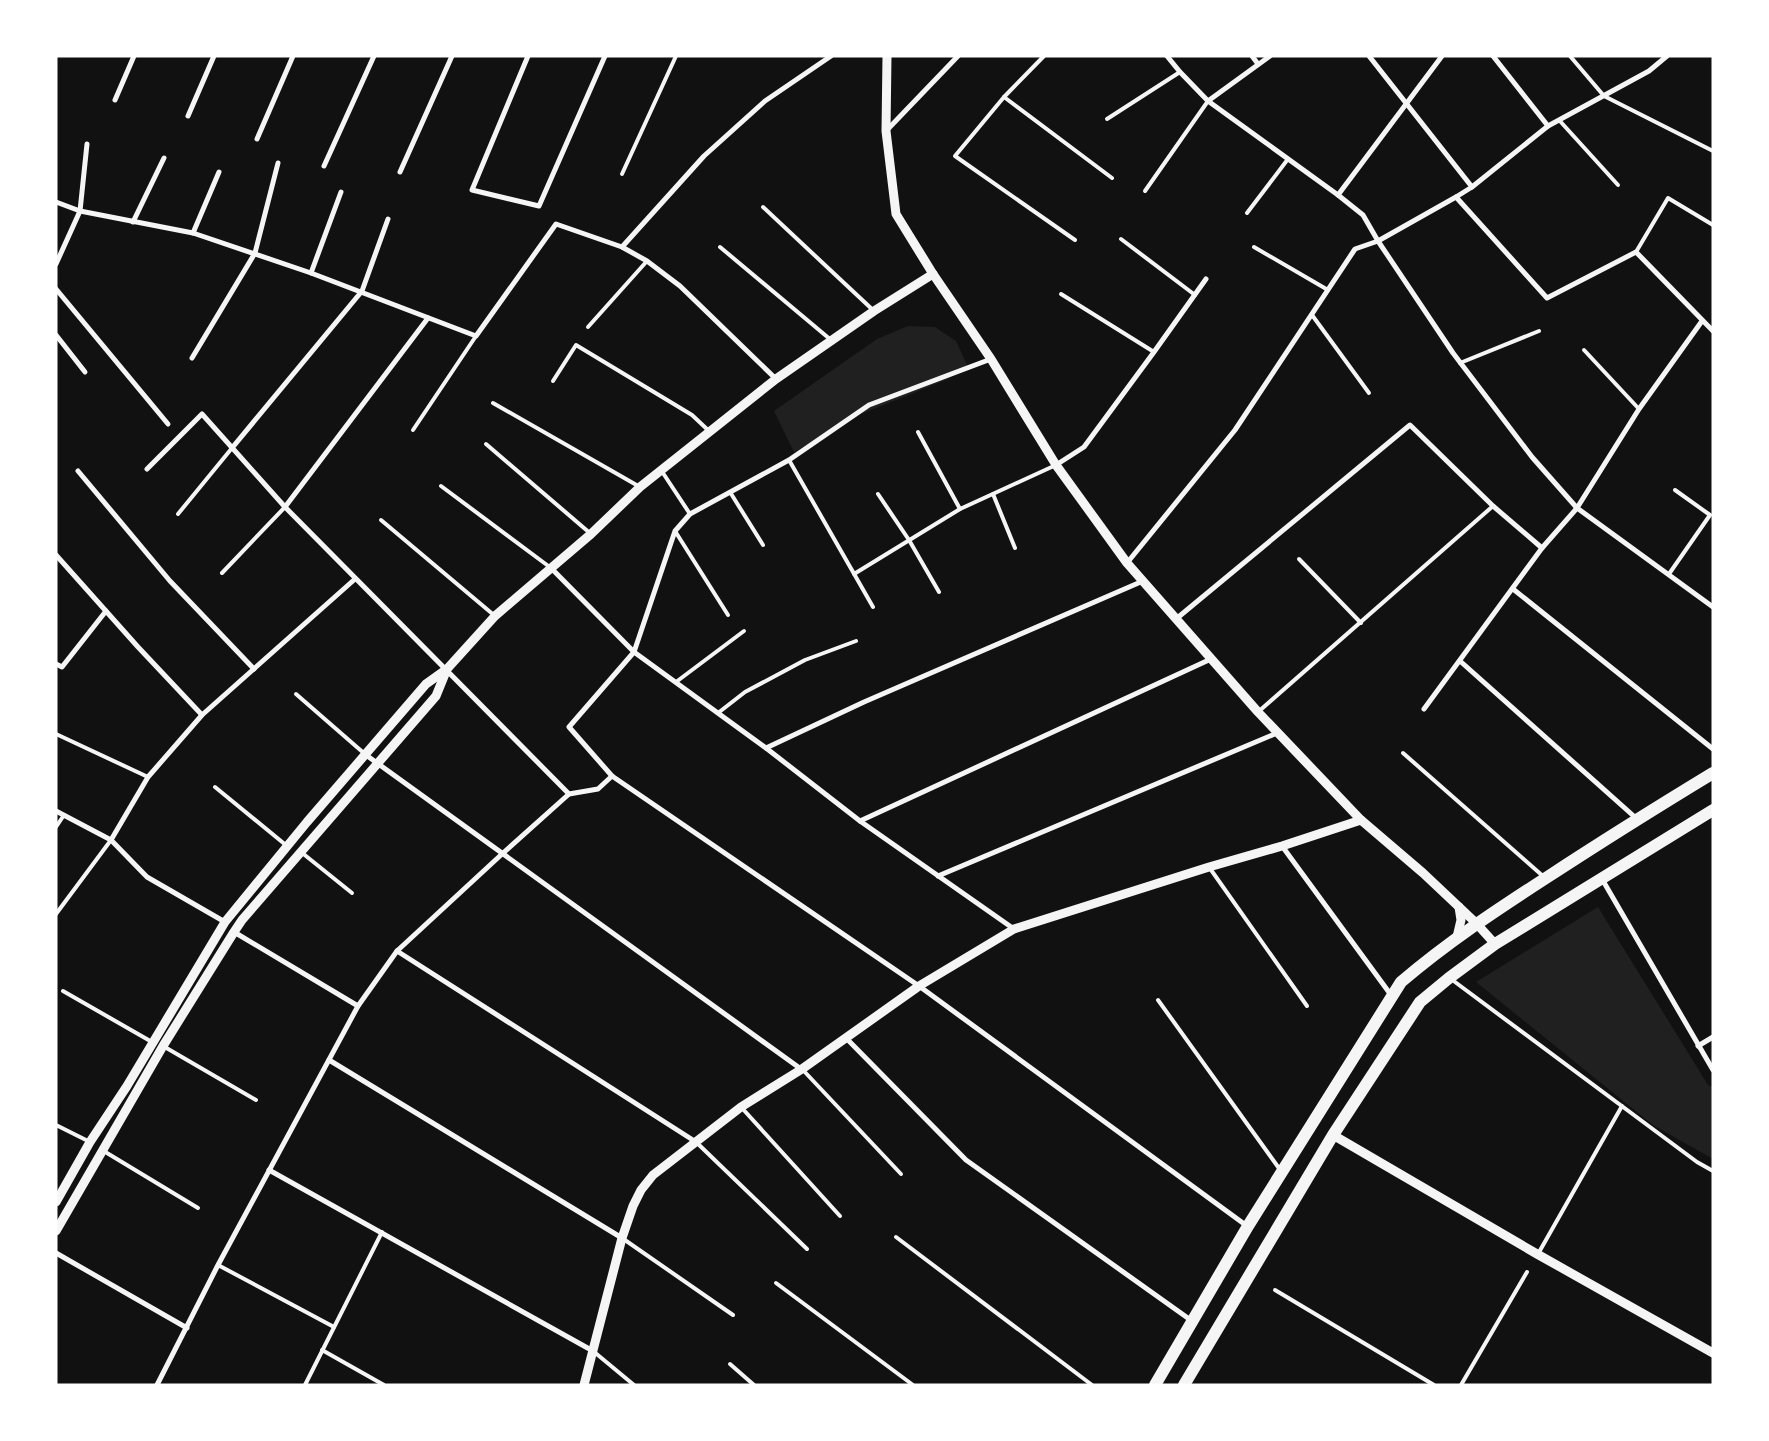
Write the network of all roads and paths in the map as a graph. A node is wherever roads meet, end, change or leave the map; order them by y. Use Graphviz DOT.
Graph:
graph roads {
  1 [pos="134,56"];
  2 [pos="214,56"];
  3 [pos="293,56"];
  4 [pos="374,56"];
  5 [pos="452,56"];
  6 [pos="528,56"];
  7 [pos="605,56"];
  8 [pos="676,56"];
  9 [pos="831,56"];
  10 [pos="887,56"];
  11 [pos="958,56"];
  12 [pos="1044,56"];
  13 [pos="1167,56"];
  14 [pos="1252,56"];
  15 [pos="1270,56"];
  16 [pos="1369,56"];
  17 [pos="1442,56"];
  18 [pos="1493,56"];
  19 [pos="1570,56"];
  20 [pos="1667,56"];
  21 [pos="1258,64"];
  22 [pos="1180,72"];
  23 [pos="1004,96"];
  24 [pos="1604,96"];
  25 [pos="115,100"];
  26 [pos="1208,102"];
  27 [pos="1406,105"];
  28 [pos="188,116"];
  29 [pos="1107,119"];
  30 [pos="1559,120"];
  31 [pos="1548,126"];
  32 [pos="886,131"];
  33 [pos="257,139"];
  34 [pos="87,144"];
  35 [pos="1713,151"];
  36 [pos="164,158"];
  37 [pos="1288,159"];
  38 [pos="278,163"];
  39 [pos="324,166"];
  40 [pos="219,172"];
  41 [pos="400,172"];
  42 [pos="622,174"];
  43 [pos="1112,178"];
  44 [pos="1618,185"];
  45 [pos="1472,187"];
  46 [pos="1145,191"];
  47 [pos="341,192"];
  48 [pos="1338,195"];
  49 [pos="1456,197"];
  50 [pos="56,202"];
  51 [pos="763,207"];
  52 [pos="80,211"];
  53 [pos="1247,213"];
  54 [pos="388,219"];
  55 [pos="133,222"];
  56 [pos="1713,225"];
  57 [pos="193,233"];
  58 [pos="1121,238"];
  59 [pos="1075,240"];
  60 [pos="1378,240"];
  61 [pos="720,246"];
  62 [pos="622,247"];
  63 [pos="1254,247"];
  64 [pos="1636,252"];
  65 [pos="255,253"];
  66 [pos="646,261"];
  67 [pos="56,264"];
  68 [pos="311,272"];
  69 [pos="933,274"];
  70 [pos="1206,279"];
  71 [pos="56,289"];
  72 [pos="1328,290"];
  73 [pos="362,292"];
  74 [pos="1062,294"];
  75 [pos="1195,295"];
  76 [pos="874,311"];
  77 [pos="1312,315"];
  78 [pos="428,318"];
  79 [pos="1702,321"];
  80 [pos="588,327"];
  81 [pos="1539,331"];
  82 [pos="1713,331"];
  83 [pos="56,335"];
  84 [pos="476,336"];
  85 [pos="831,340"];
  86 [pos="1584,350"];
  87 [pos="1154,352"];
  88 [pos="192,358"];
  89 [pos="990,359"];
  90 [pos="1460,363"];
  91 [pos="85,372"];
  92 [pos="776,379"];
  93 [pos="553,381"];
  94 [pos="1368,392"];
  95 [pos="493,403"];
  96 [pos="1639,409"];
  97 [pos="168,424"];
  98 [pos="413,430"];
  99 [pos="709,431"];
  100 [pos="918,432"];
  101 [pos="486,444"];
  102 [pos="232,448"];
  103 [pos="790,460"];
  104 [pos="1056,465"];
  105 [pos="147,469"];
  106 [pos="661,470"];
  107 [pos="78,471"];
  108 [pos="441,486"];
  109 [pos="640,487"];
  110 [pos="1675,490"];
  111 [pos="730,492"];
  112 [pos="878,494"];
  113 [pos="992,494"];
  114 [pos="1493,506"];
  115 [pos="285,508"];
  116 [pos="960,508"];
  117 [pos="1577,508"];
  118 [pos="178,514"];
  119 [pos="690,514"];
  120 [pos="381,520"];
  121 [pos="675,531"];
  122 [pos="591,534"];
  123 [pos="909,540"];
  124 [pos="764,545"];
  125 [pos="1014,548"];
  126 [pos="1542,548"];
  127 [pos="56,555"];
  128 [pos="1299,559"];
  129 [pos="1127,563"];
  130 [pos="551,568"];
  131 [pos="222,573"];
  132 [pos="854,574"];
  133 [pos="1669,574"];
  134 [pos="355,578"];
  135 [pos="1144,580"];
  136 [pos="1513,590"];
  137 [pos="939,592"];
  138 [pos="873,607"];
  139 [pos="1713,608"];
  140 [pos="106,611"];
  141 [pos="728,615"];
  142 [pos="495,616"];
  143 [pos="1176,619"];
  144 [pos="1361,623"];
  145 [pos="744,631"];
  146 [pos="856,641"];
  147 [pos="634,652"];
  148 [pos="1212,659"];
  149 [pos="1460,660"];
  150 [pos="56,664"];
  151 [pos="254,669"];
  152 [pos="447,669"];
  153 [pos="676,682"];
  154 [pos="296,694"];
  155 [pos="1424,709"];
  156 [pos="1258,712"];
  157 [pos="718,713"];
  158 [pos="202,715"];
  159 [pos="1277,732"];
  160 [pos="56,734"];
  161 [pos="766,748"];
  162 [pos="1713,749"];
  163 [pos="1403,753"];
  164 [pos="366,756"];
  165 [pos="378,764"];
  166 [pos="1713,773"];
  167 [pos="612,776"];
  168 [pos="148,777"];
  169 [pos="215,787"];
  170 [pos="569,794"];
  171 [pos="1713,810"];
  172 [pos="56,811"];
  173 [pos="64,816"];
  174 [pos="1637,819"];
  175 [pos="1361,820"];
  176 [pos="860,821"];
  177 [pos="56,827"];
  178 [pos="112,840"];
  179 [pos="287,846"];
  180 [pos="1282,846"];
  181 [pos="301,852"];
  182 [pos="502,854"];
  183 [pos="1209,867"];
  184 [pos="938,876"];
  185 [pos="1546,878"];
  186 [pos="1601,878"];
  187 [pos="352,893"];
  188 [pos="1459,906"];
  189 [pos="56,914"];
  190 [pos="225,922"];
  191 [pos="1476,923"];
  192 [pos="1014,929"];
  193 [pos="234,932"];
  194 [pos="1457,937"];
  195 [pos="1495,944"];
  196 [pos="397,951"];
  197 [pos="1449,978"];
  198 [pos="919,986"];
  199 [pos="63,991"];
  200 [pos="1392,996"];
  201 [pos="1158,1000"];
  202 [pos="358,1006"];
  203 [pos="1307,1006"];
  204 [pos="1713,1037"];
  205 [pos="846,1038"];
  206 [pos="152,1042"];
  207 [pos="164,1046"];
  208 [pos="1698,1046"];
  209 [pos="329,1060"];
  210 [pos="802,1070"];
  211 [pos="1713,1070"];
  212 [pos="256,1100"];
  213 [pos="1622,1106"];
  214 [pos="741,1107"];
  215 [pos="56,1125"];
  216 [pos="1333,1135"];
  217 [pos="90,1142"];
  218 [pos="696,1142"];
  219 [pos="102,1150"];
  220 [pos="269,1170"];
  221 [pos="1713,1171"];
  222 [pos="1282,1172"];
  223 [pos="901,1174"];
  224 [pos="56,1202"];
  225 [pos="198,1208"];
  226 [pos="840,1216"];
  227 [pos="1248,1226"];
  228 [pos="56,1232"];
  229 [pos="382,1232"];
  230 [pos="896,1237"];
  231 [pos="622,1238"];
  232 [pos="807,1249"];
  233 [pos="56,1253"];
  234 [pos="1538,1254"];
  235 [pos="218,1265"];
  236 [pos="1527,1272"];
  237 [pos="776,1283"];
  238 [pos="1275,1290"];
  239 [pos="733,1315"];
  240 [pos="1192,1321"];
  241 [pos="334,1327"];
  242 [pos="187,1328"];
  243 [pos="322,1350"];
  244 [pos="593,1351"];
  245 [pos="1713,1353"];
  246 [pos="730,1364"];
  247 [pos="157,1385"];
  248 [pos="305,1385"];
  249 [pos="384,1385"];
  250 [pos="584,1385"];
  251 [pos="634,1385"];
  252 [pos="754,1385"];
  253 [pos="914,1385"];
  254 [pos="1092,1385"];
  255 [pos="1155,1385"];
  256 [pos="1184,1385"];
  257 [pos="1434,1385"];
  258 [pos="1460,1385"];
  1 -- 25 [label="street"];
  2 -- 28 [label="street"];
  3 -- 33 [label="street"];
  4 -- 39 [label="street"];
  5 -- 41 [label="street"];
  6 -- 7 [label="street"];
  8 -- 42 [label="lane"];
  9 -- 62 [label="street"];
  10 -- 32 [label="street"];
  11 -- 32 [label="street"];
  12 -- 23 [label="lane"];
  13 -- 22 [label="street"];
  14 -- 21 [label="street"];
  15 -- 21 [label="street"];
  16 -- 27 [label="street"];
  17 -- 27 [label="street"];
  18 -- 31 [label="street"];
  19 -- 24 [label="lane"];
  20 -- 24 [label="street"];
  21 -- 26 [label="street"];
  22 -- 26 [label="street"];
  22 -- 29 [label="lane"];
  23 -- 43 [label="lane"];
  23 -- 59 [label="lane"];
  24 -- 30 [label="street"];
  24 -- 35 [label="lane"];
  26 -- 37 [label="street"];
  26 -- 46 [label="lane"];
  27 -- 45 [label="street"];
  27 -- 48 [label="street"];
  30 -- 31 [label="street"];
  30 -- 44 [label="lane"];
  31 -- 45 [label="street"];
  32 -- 69 [label="street"];
  34 -- 52 [label="street"];
  36 -- 55 [label="street"];
  37 -- 48 [label="street"];
  37 -- 53 [label="lane"];
  38 -- 65 [label="street"];
  40 -- 57 [label="street"];
  45 -- 49 [label="street"];
  47 -- 68 [label="street"];
  48 -- 60 [label="street"];
  49 -- 60 [label="street"];
  49 -- 64 [label="street"];
  50 -- 52 [label="street"];
  51 -- 76 [label="lane"];
  52 -- 55 [label="street"];
  52 -- 67 [label="street"];
  54 -- 73 [label="street"];
  55 -- 57 [label="street"];
  56 -- 64 [label="lane"];
  57 -- 65 [label="street"];
  58 -- 75 [label="lane"];
  60 -- 72 [label="street"];
  60 -- 90 [label="street"];
  61 -- 85 [label="lane"];
  62 -- 66 [label="street"];
  62 -- 84 [label="street"];
  63 -- 72 [label="lane"];
  64 -- 79 [label="street"];
  65 -- 68 [label="street"];
  65 -- 88 [label="street"];
  66 -- 80 [label="lane"];
  66 -- 92 [label="street"];
  68 -- 73 [label="street"];
  69 -- 76 [label="street"];
  69 -- 89 [label="street"];
  70 -- 75 [label="street"];
  71 -- 97 [label="street"];
  72 -- 77 [label="street"];
  73 -- 78 [label="street"];
  73 -- 102 [label="street"];
  74 -- 87 [label="lane"];
  75 -- 87 [label="street"];
  76 -- 85 [label="street"];
  77 -- 94 [label="lane"];
  77 -- 129 [label="street"];
  78 -- 84 [label="street"];
  78 -- 115 [label="street"];
  79 -- 82 [label="street"];
  79 -- 96 [label="street"];
  81 -- 90 [label="lane"];
  83 -- 91 [label="street"];
  84 -- 98 [label="lane"];
  85 -- 92 [label="street"];
  86 -- 96 [label="lane"];
  87 -- 104 [label="street"];
  89 -- 103 [label="street"];
  89 -- 104 [label="street"];
  90 -- 117 [label="street"];
  92 -- 99 [label="street"];
  93 -- 99 [label="lane"];
  95 -- 109 [label="lane"];
  96 -- 117 [label="street"];
  99 -- 106 [label="street"];
  100 -- 116 [label="lane"];
  101 -- 122 [label="lane"];
  102 -- 105 [label="street"];
  102 -- 115 [label="street"];
  102 -- 118 [label="lane"];
  103 -- 111 [label="street"];
  103 -- 132 [label="lane"];
  104 -- 113 [label="lane"];
  104 -- 129 [label="street"];
  106 -- 109 [label="street"];
  106 -- 119 [label="lane"];
  107 -- 151 [label="street"];
  108 -- 130 [label="lane"];
  109 -- 122 [label="street"];
  110 -- 133 [label="lane"];
  111 -- 119 [label="street"];
  111 -- 124 [label="lane"];
  112 -- 123 [label="lane"];
  113 -- 116 [label="lane"];
  113 -- 125 [label="lane"];
  114 -- 126 [label="street"];
  114 -- 143 [label="street"];
  114 -- 144 [label="lane"];
  115 -- 131 [label="lane"];
  115 -- 134 [label="street"];
  116 -- 123 [label="lane"];
  117 -- 126 [label="street"];
  117 -- 133 [label="street"];
  119 -- 121 [label="street"];
  120 -- 142 [label="lane"];
  121 -- 141 [label="lane"];
  121 -- 147 [label="street"];
  122 -- 130 [label="street"];
  123 -- 132 [label="lane"];
  123 -- 137 [label="lane"];
  126 -- 136 [label="street"];
  127 -- 140 [label="street"];
  128 -- 144 [label="lane"];
  129 -- 135 [label="street"];
  130 -- 142 [label="street"];
  130 -- 147 [label="street"];
  132 -- 138 [label="lane"];
  133 -- 139 [label="street"];
  134 -- 151 [label="street"];
  134 -- 152 [label="street"];
  135 -- 143 [label="street"];
  135 -- 161 [label="street"];
  136 -- 149 [label="street"];
  136 -- 162 [label="street"];
  140 -- 150 [label="street"];
  140 -- 158 [label="street"];
  142 -- 152 [label="street"];
  143 -- 148 [label="street"];
  144 -- 156 [label="lane"];
  145 -- 153 [label="lane"];
  146 -- 157 [label="lane"];
  147 -- 153 [label="street"];
  147 -- 167 [label="street"];
  148 -- 156 [label="street"];
  148 -- 176 [label="street"];
  149 -- 155 [label="street"];
  149 -- 174 [label="street"];
  151 -- 158 [label="street"];
  152 -- 164 [label="street"];
  152 -- 165 [label="street"];
  152 -- 170 [label="street"];
  153 -- 157 [label="street"];
  154 -- 164 [label="lane"];
  156 -- 159 [label="street"];
  157 -- 161 [label="street"];
  158 -- 168 [label="street"];
  159 -- 175 [label="street"];
  159 -- 184 [label="street"];
  160 -- 168 [label="lane"];
  161 -- 176 [label="street"];
  163 -- 185 [label="lane"];
  164 -- 165 [label="street"];
  164 -- 179 [label="street"];
  165 -- 181 [label="street"];
  165 -- 182 [label="street"];
  166 -- 174 [label="main road"];
  167 -- 170 [label="street"];
  167 -- 198 [label="street"];
  168 -- 178 [label="street"];
  169 -- 179 [label="lane"];
  170 -- 182 [label="street"];
  171 -- 186 [label="main road"];
  172 -- 173 [label="street"];
  173 -- 177 [label="lane"];
  173 -- 178 [label="street"];
  174 -- 185 [label="main road"];
  175 -- 180 [label="street"];
  175 -- 188 [label="street"];
  176 -- 184 [label="street"];
  178 -- 189 [label="lane"];
  178 -- 190 [label="street"];
  179 -- 190 [label="street"];
  180 -- 183 [label="street"];
  180 -- 200 [label="street"];
  181 -- 187 [label="lane"];
  181 -- 193 [label="street"];
  182 -- 196 [label="street"];
  182 -- 210 [label="street"];
  183 -- 192 [label="street"];
  183 -- 203 [label="lane"];
  184 -- 192 [label="street"];
  185 -- 191 [label="main road"];
  186 -- 195 [label="main road"];
  186 -- 208 [label="street"];
  188 -- 191 [label="street"];
  188 -- 194 [label="street"];
  190 -- 206 [label="street"];
  191 -- 194 [label="main road"];
  191 -- 195 [label="street"];
  192 -- 198 [label="street"];
  193 -- 202 [label="street"];
  193 -- 207 [label="street"];
  194 -- 200 [label="main road"];
  195 -- 197 [label="main road"];
  196 -- 202 [label="street"];
  196 -- 218 [label="street"];
  197 -- 213 [label="lane"];
  197 -- 216 [label="main road"];
  198 -- 205 [label="street"];
  198 -- 227 [label="street"];
  199 -- 206 [label="lane"];
  200 -- 222 [label="main road"];
  201 -- 222 [label="lane"];
  202 -- 209 [label="street"];
  204 -- 208 [label="street"];
  205 -- 210 [label="street"];
  205 -- 240 [label="street"];
  206 -- 217 [label="street"];
  207 -- 212 [label="lane"];
  207 -- 219 [label="street"];
  208 -- 211 [label="street"];
  209 -- 220 [label="street"];
  209 -- 231 [label="street"];
  210 -- 214 [label="street"];
  210 -- 223 [label="lane"];
  213 -- 221 [label="lane"];
  213 -- 234 [label="lane"];
  214 -- 218 [label="street"];
  214 -- 226 [label="lane"];
  215 -- 217 [label="lane"];
  216 -- 234 [label="street"];
  216 -- 256 [label="main road"];
  217 -- 219 [label="street"];
  217 -- 224 [label="street"];
  218 -- 231 [label="street"];
  218 -- 232 [label="lane"];
  219 -- 225 [label="lane"];
  219 -- 228 [label="street"];
  220 -- 229 [label="street"];
  220 -- 235 [label="street"];
  222 -- 227 [label="main road"];
  227 -- 240 [label="main road"];
  229 -- 241 [label="lane"];
  229 -- 244 [label="street"];
  230 -- 254 [label="lane"];
  231 -- 239 [label="lane"];
  231 -- 244 [label="street"];
  233 -- 242 [label="street"];
  234 -- 245 [label="street"];
  235 -- 241 [label="lane"];
  235 -- 242 [label="street"];
  236 -- 258 [label="lane"];
  237 -- 253 [label="lane"];
  238 -- 257 [label="lane"];
  240 -- 255 [label="main road"];
  241 -- 243 [label="lane"];
  242 -- 247 [label="street"];
  243 -- 248 [label="lane"];
  243 -- 249 [label="lane"];
  244 -- 250 [label="street"];
  244 -- 251 [label="lane"];
  246 -- 252 [label="lane"];
}
